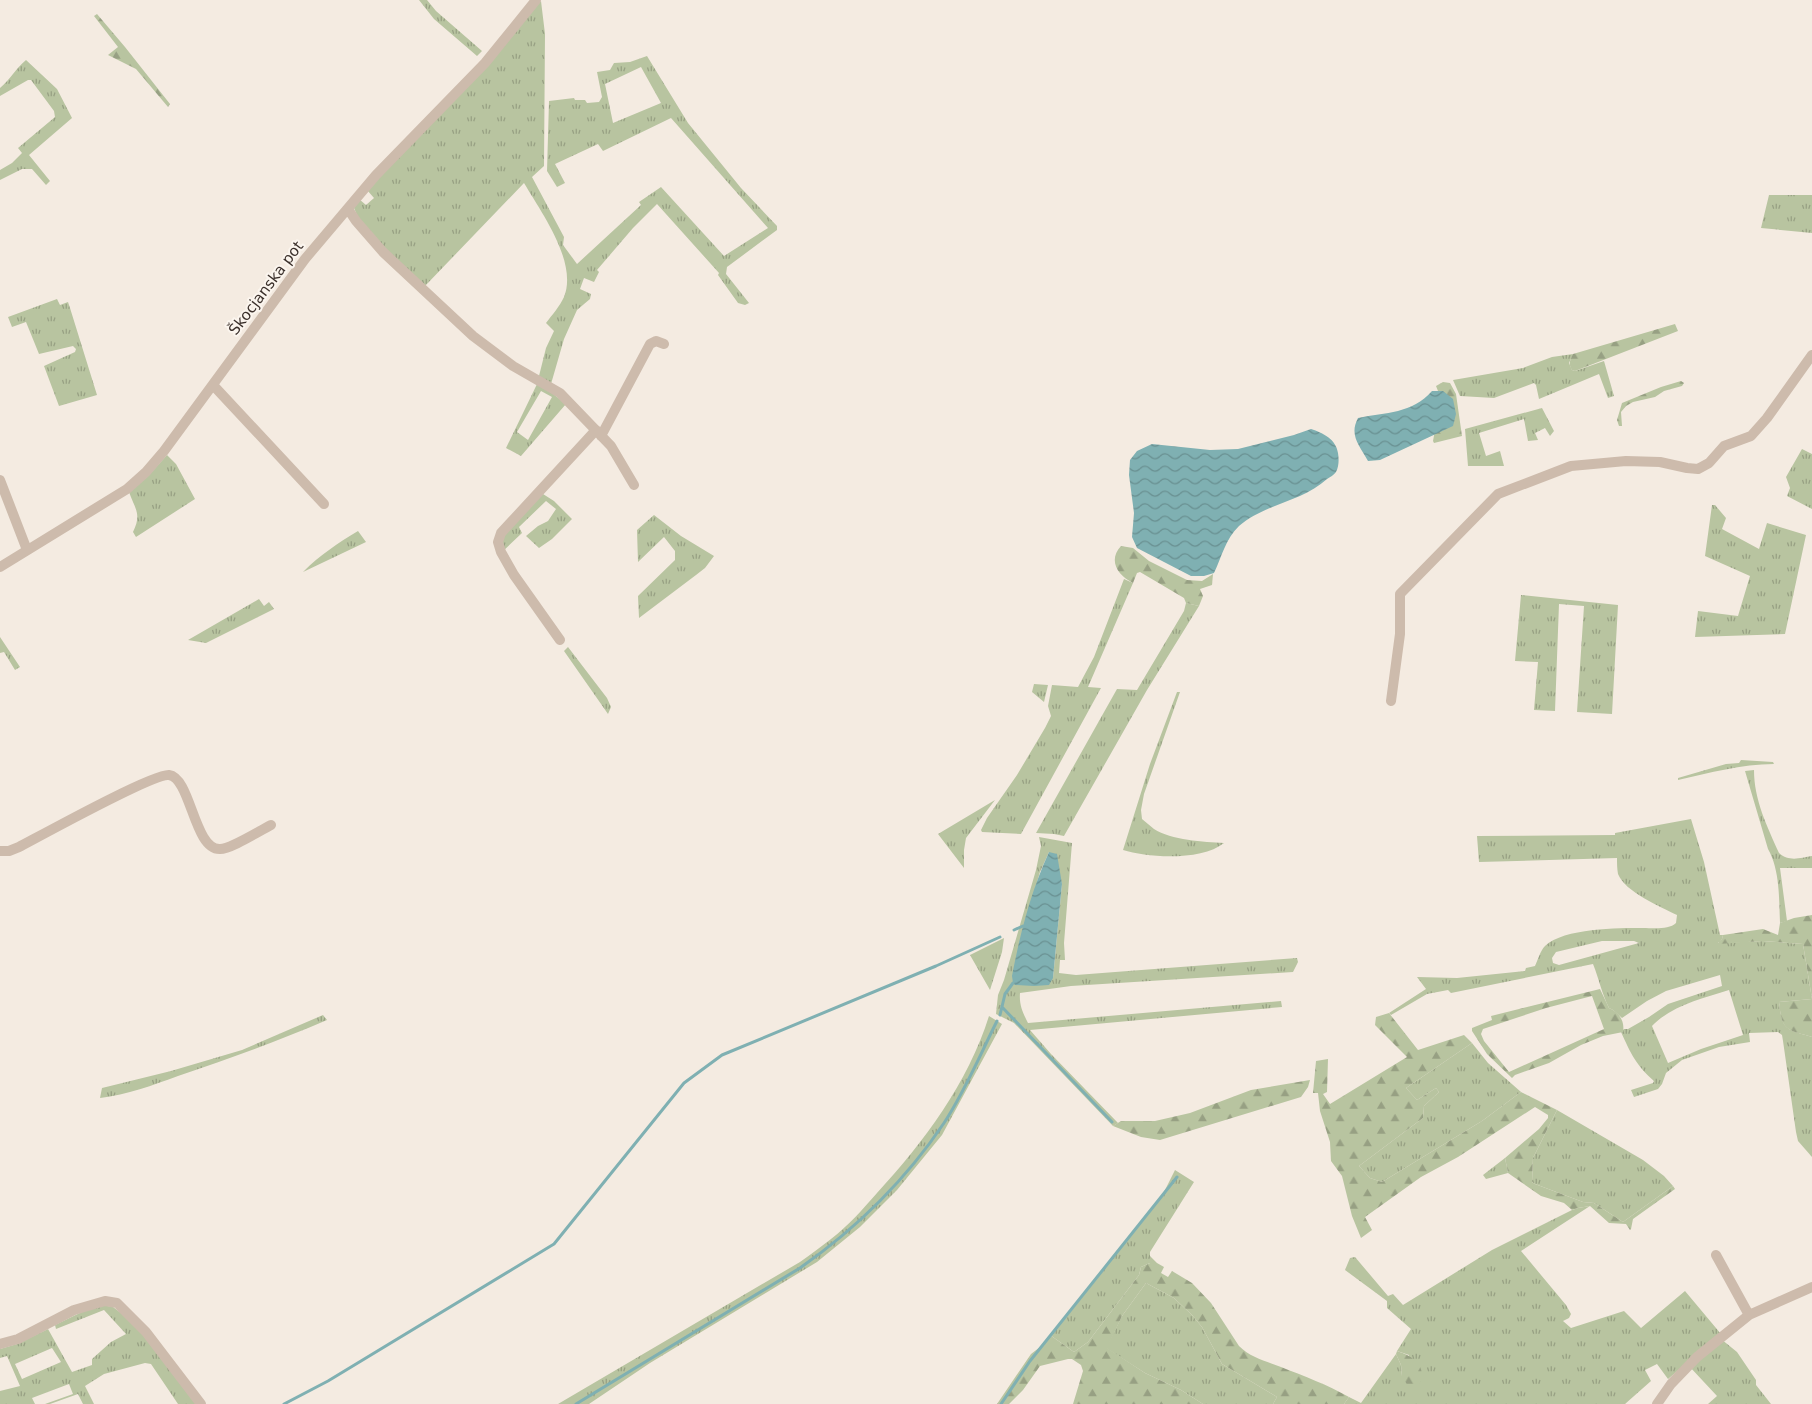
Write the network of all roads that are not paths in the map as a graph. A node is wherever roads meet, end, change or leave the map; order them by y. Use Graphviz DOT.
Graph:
graph roads {
  1 [pos="536,0"];
  2 [pos="348,209"];
  3 [pos="664,344"];
  4 [pos="1812,355"];
  5 [pos="213,385"];
  6 [pos="598,433"];
  7 [pos="0,480"];
  8 [pos="634,485"];
  9 [pos="324,504"];
  10 [pos="27,550"];
  11 [pos="0,568"];
  12 [pos="560,640"];
  13 [pos="1391,701"];
  14 [pos="271,825"];
  15 [pos="0,851"];
  16 [pos="1716,1255"];
  17 [pos="1812,1287"];
  18 [pos="1749,1315"];
  19 [pos="0,1344"];
  20 [pos="201,1404"];
  21 [pos="1657,1404"];
  1 -- 2 [label="street, Škocjanska pot"];
  2 -- 5 [label="street, Škocjanska pot"];
  2 -- 6 [label="street"];
  3 -- 6 [label="street"];
  4 -- 13 [label="street"];
  5 -- 9 [label="street"];
  5 -- 10 [label="street, Škocjanska pot"];
  6 -- 8 [label="street"];
  6 -- 12 [label="street"];
  7 -- 10 [label="street"];
  10 -- 11 [label="street, Škocjanska pot"];
  14 -- 15 [label="street"];
  16 -- 18 [label="street"];
  17 -- 18 [label="street"];
  18 -- 21 [label="street"];
  19 -- 20 [label="street"];
}
